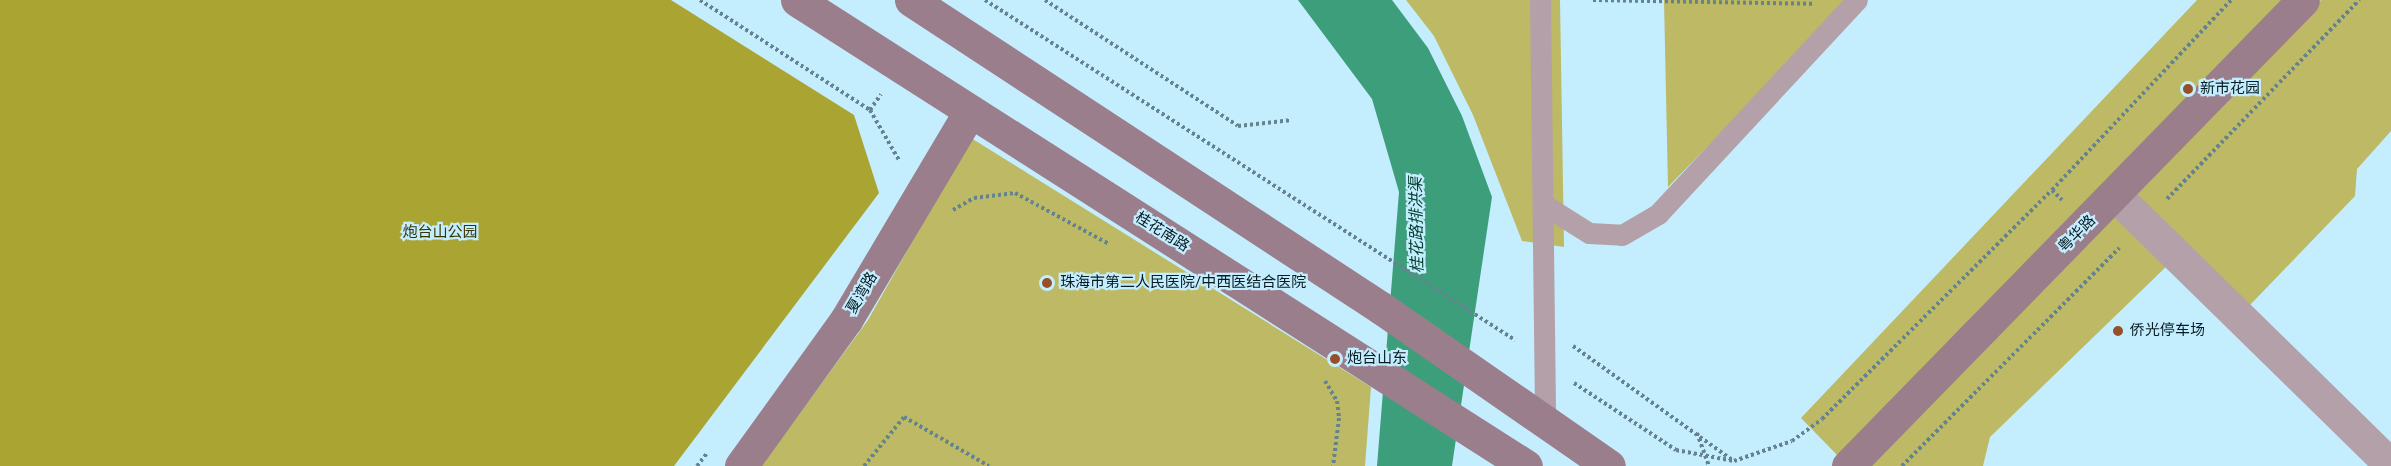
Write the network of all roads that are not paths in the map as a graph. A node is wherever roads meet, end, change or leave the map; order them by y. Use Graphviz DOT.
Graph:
graph roads {
  1 [pos="797,0"];
  2 [pos="911,0"];
  3 [pos="1540,0"];
  4 [pos="2303,0"];
  5 [pos="1855,3"];
  6 [pos="970,111"];
  7 [pos="2115,195"];
  8 [pos="1546,206"];
  9 [pos="1545,418"];
  10 [pos="2391,465"];
  11 [pos="741,466"];
  12 [pos="1526,466"];
  13 [pos="1609,466"];
  14 [pos="1848,466"];
  1 -- 6 [label="main road, 桂花南路"];
  2 -- 9 [label="main road"];
  3 -- 8 [label="lane"];
  4 -- 7 [label="main road, 粤华路"];
  5 -- 8 [label="lane"];
  6 -- 11 [label="main road, 夏湾路"];
  6 -- 12 [label="main road, 桂花南路"];
  7 -- 10 [label="street"];
  7 -- 14 [label="main road, 粤华路"];
  8 -- 9 [label="lane"];
  9 -- 13 [label="main road"];
}
